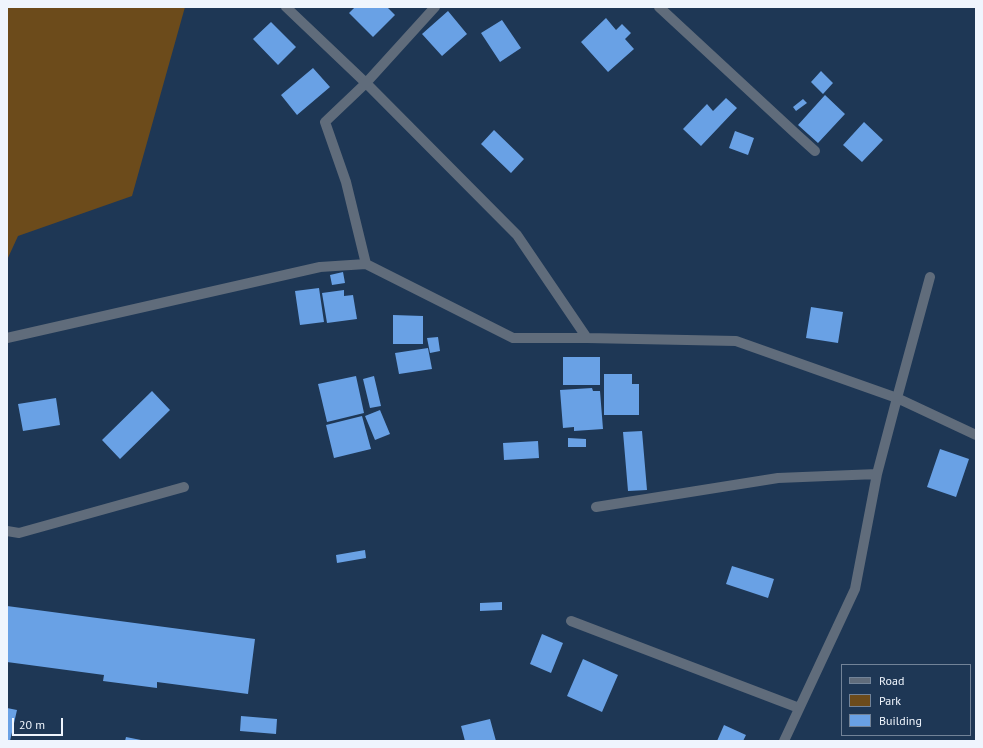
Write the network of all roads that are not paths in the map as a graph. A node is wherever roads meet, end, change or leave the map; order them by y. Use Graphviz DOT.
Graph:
graph roads {
  1 [pos="286,7"];
  2 [pos="435,7"];
  3 [pos="659,7"];
  4 [pos="366,83"];
  5 [pos="815,151"];
  6 [pos="366,264"];
  7 [pos="930,277"];
  8 [pos="7,338"];
  9 [pos="587,338"];
  10 [pos="897,398"];
  11 [pos="976,435"];
  12 [pos="877,474"];
  13 [pos="184,487"];
  14 [pos="596,506"];
  15 [pos="7,531"];
  16 [pos="572,622"];
  17 [pos="799,708"];
  18 [pos="784,741"];
  1 -- 4 [label="street"];
  2 -- 4 [label="street"];
  3 -- 5 [label="street"];
  4 -- 6 [label="street"];
  4 -- 9 [label="street"];
  6 -- 8 [label="street"];
  6 -- 9 [label="street"];
  7 -- 10 [label="street"];
  9 -- 10 [label="street"];
  10 -- 11 [label="street"];
  10 -- 12 [label="street"];
  12 -- 14 [label="street"];
  12 -- 17 [label="street"];
  13 -- 15 [label="street"];
  16 -- 17 [label="street"];
  17 -- 18 [label="street"];
}
